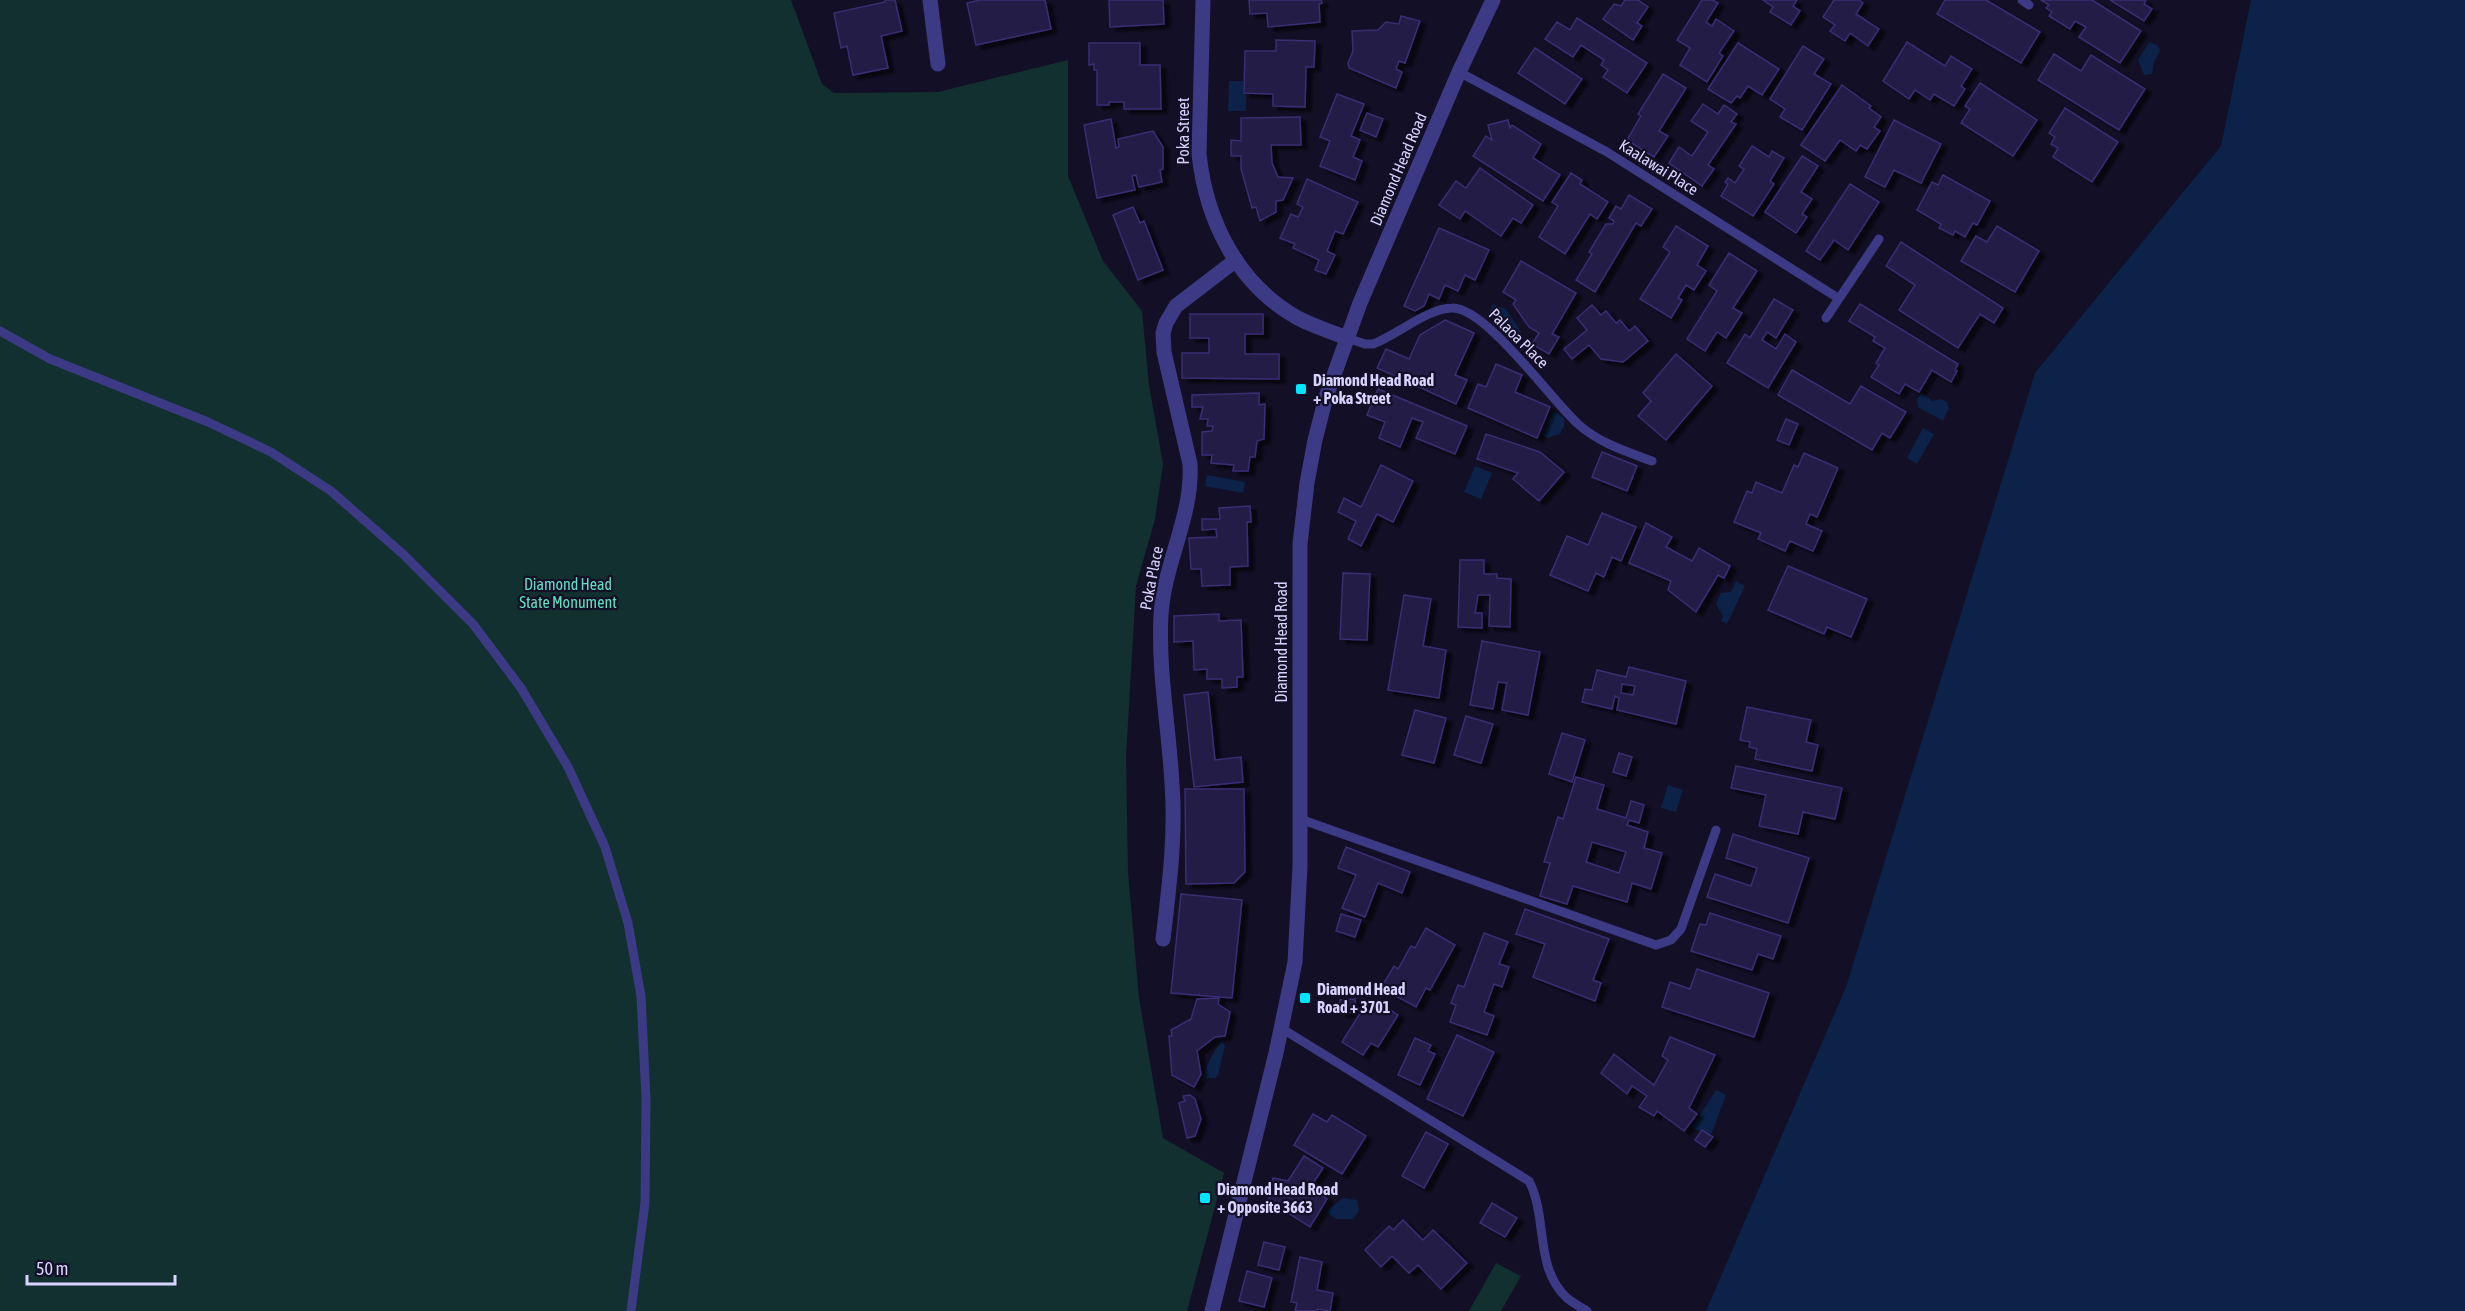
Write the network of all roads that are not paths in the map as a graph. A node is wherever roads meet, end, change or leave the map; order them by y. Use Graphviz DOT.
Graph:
graph roads {
  1 [pos="930,0"];
  2 [pos="1203,0"];
  3 [pos="1494,0"];
  4 [pos="938,64"];
  5 [pos="1459,72"];
  6 [pos="1880,239"];
  7 [pos="1236,260"];
  8 [pos="1838,298"];
  9 [pos="1826,318"];
  10 [pos="0,331"];
  11 [pos="1347,338"];
  12 [pos="1652,461"];
  13 [pos="1300,819"];
  14 [pos="1716,830"];
  15 [pos="1163,939"];
  16 [pos="1281,1028"];
  17 [pos="631,1311"];
  18 [pos="1212,1311"];
  19 [pos="1587,1311"];
  1 -- 4 [label="street"];
  2 -- 7 [label="street, Poka Street"];
  3 -- 5 [label="street, Diamond Head Road"];
  5 -- 8 [label="lane, Kaalawai Place"];
  5 -- 11 [label="street, Diamond Head Road"];
  6 -- 8 [label="lane"];
  7 -- 11 [label="street, Poka Street"];
  7 -- 15 [label="street, Poka Place"];
  8 -- 9 [label="lane"];
  10 -- 17 [label="lane"];
  11 -- 12 [label="lane, Palaoa Place"];
  11 -- 13 [label="street, Diamond Head Road"];
  13 -- 14 [label="lane"];
  13 -- 16 [label="street, Diamond Head Road"];
  16 -- 18 [label="street, Diamond Head Road"];
  16 -- 19 [label="lane"];
}
